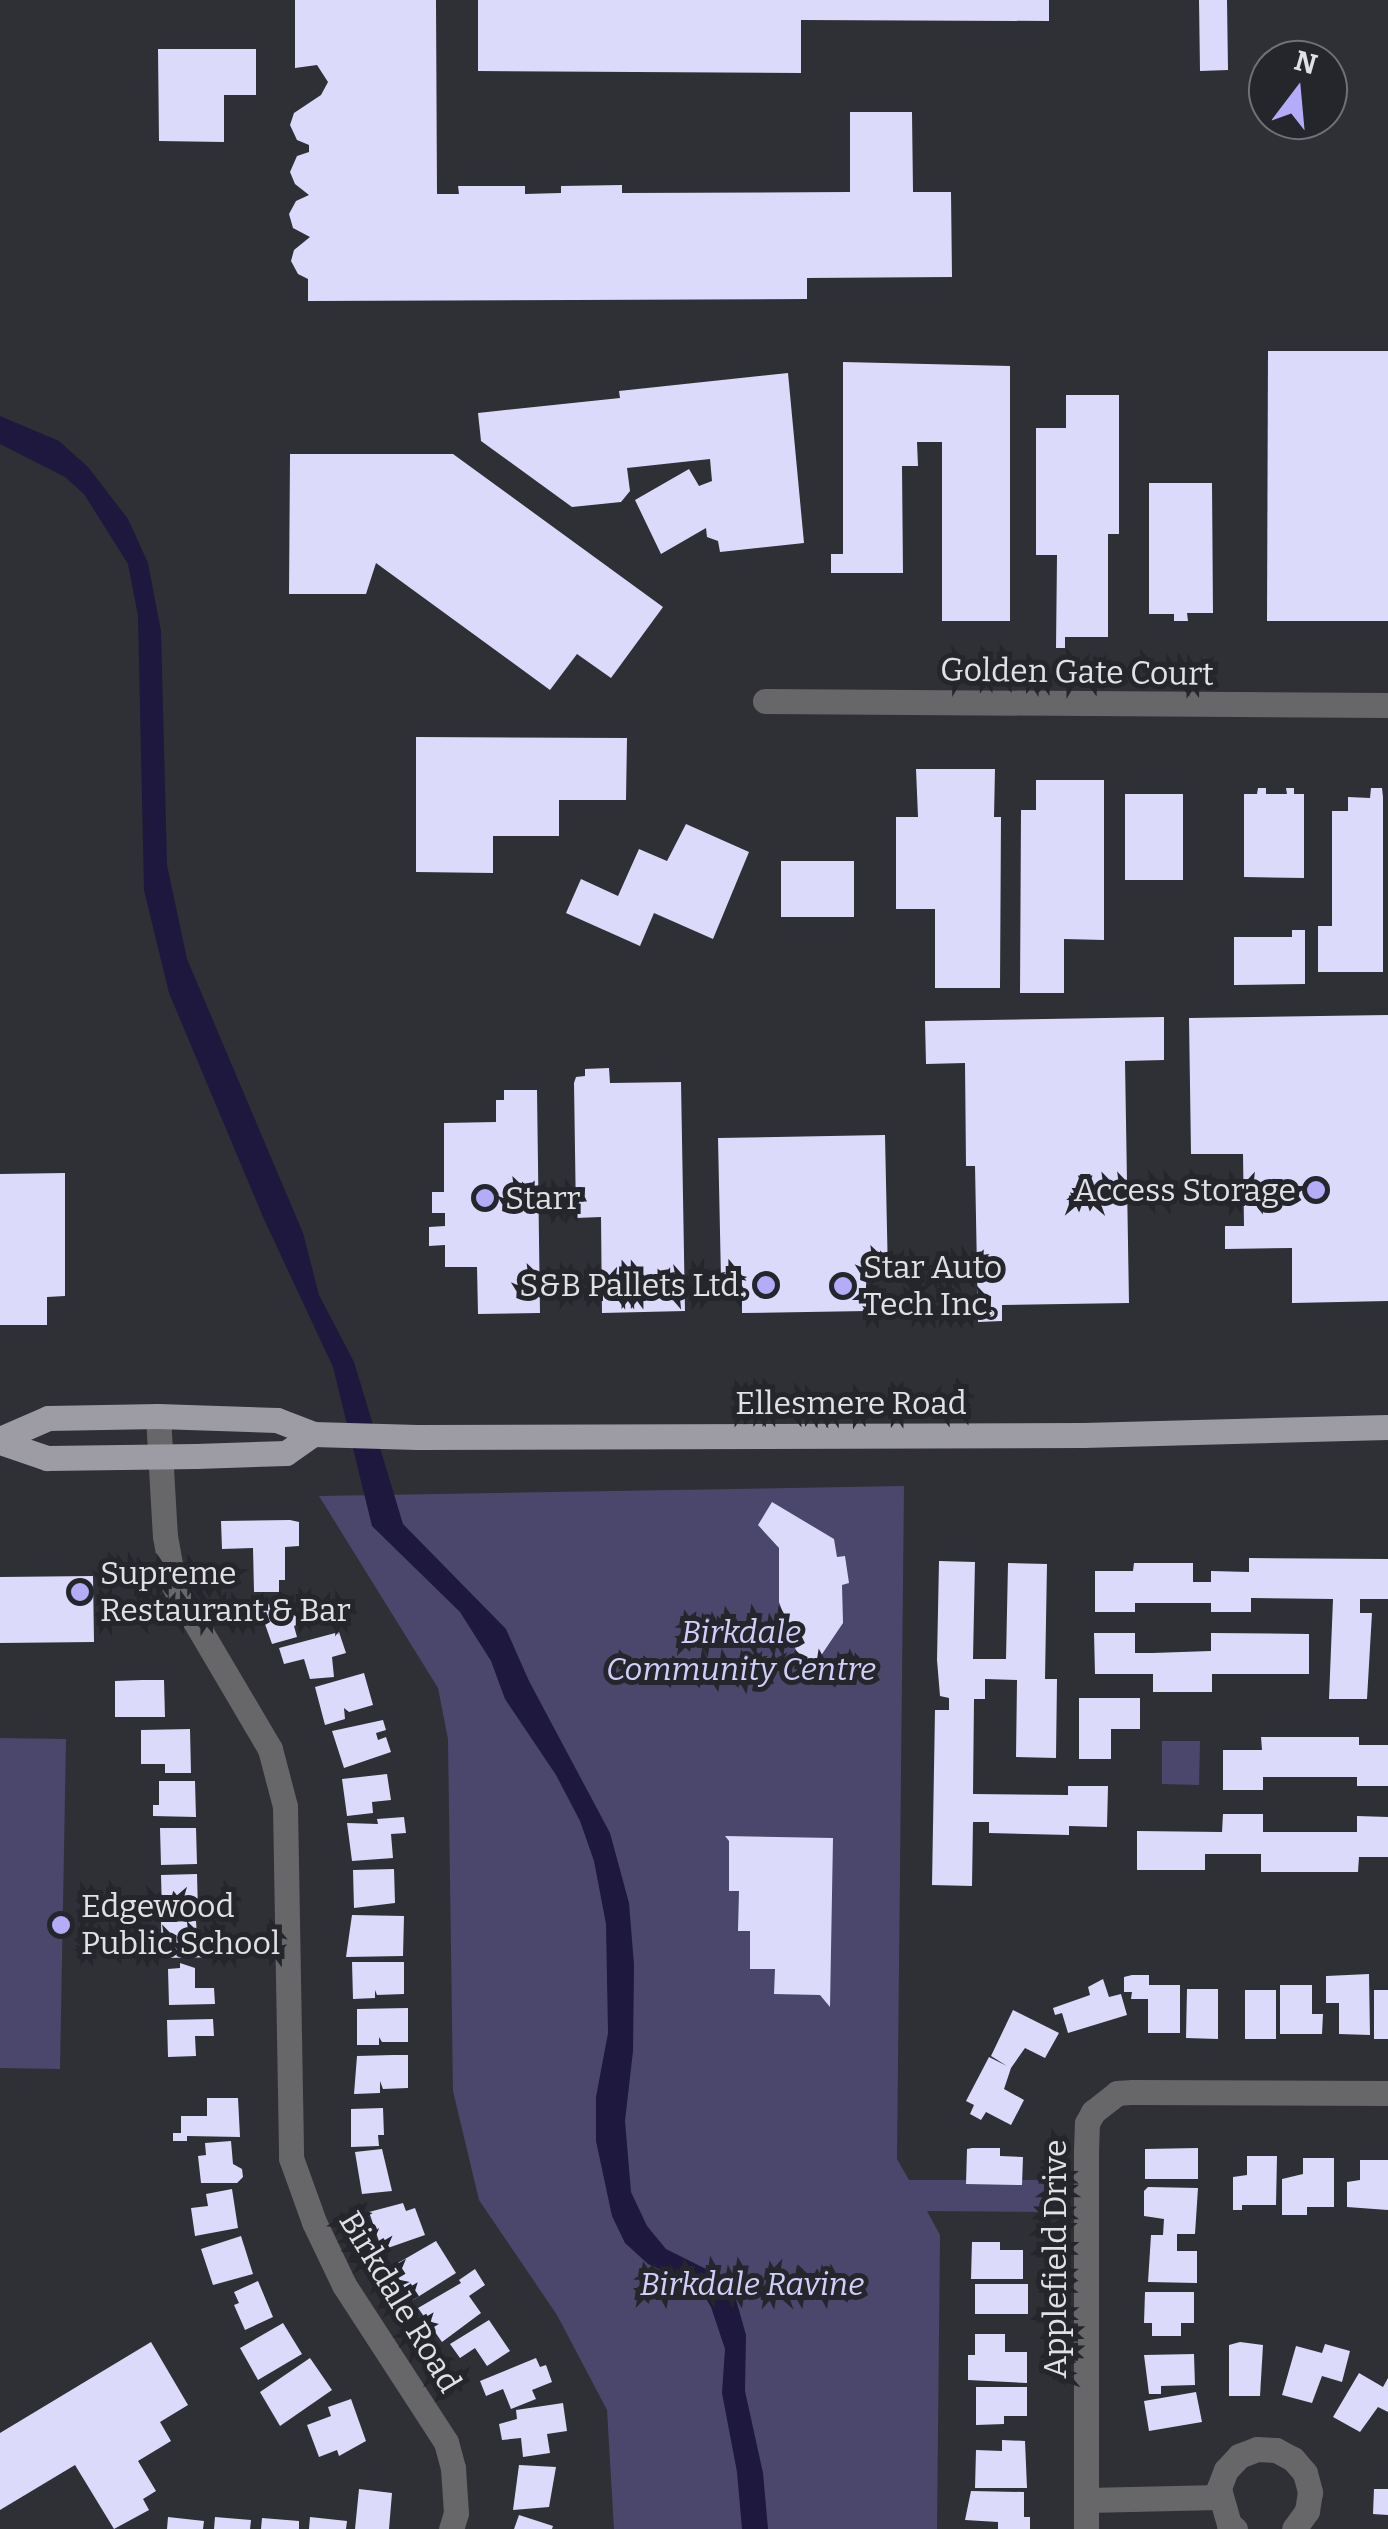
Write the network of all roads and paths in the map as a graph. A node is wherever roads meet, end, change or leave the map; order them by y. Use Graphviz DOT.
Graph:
graph roads {
  1 [pos="765,701"];
  2 [pos="1388,706"];
  3 [pos="158,1416"];
  4 [pos="1388,1427"];
  5 [pos="313,1434"];
  6 [pos="0,1440"];
  7 [pos="160,1456"];
  8 [pos="1388,2094"];
  9 [pos="1219,2496"];
  10 [pos="1086,2500"];
  11 [pos="451,2529"];
  12 [pos="1086,2529"];
  13 [pos="1235,2529"];
  14 [pos="1294,2529"];
  1 -- 2 [label="street, Golden Gate Court"];
  3 -- 5 [label="main road, Ellesmere Road"];
  3 -- 6 [label="main road, Ellesmere Road"];
  3 -- 7 [label="street, Birkdale Road"];
  4 -- 5 [label="main road, Ellesmere Road"];
  5 -- 7 [label="main road, Ellesmere Road"];
  6 -- 7 [label="main road, Ellesmere Road"];
  7 -- 11 [label="street, Birkdale Road"];
  8 -- 10 [label="street, Applefield Drive"];
  9 -- 10 [label="street"];
  9 -- 13 [label="street"];
  9 -- 14 [label="street"];
  10 -- 12 [label="street, Applefield Drive"];
}
